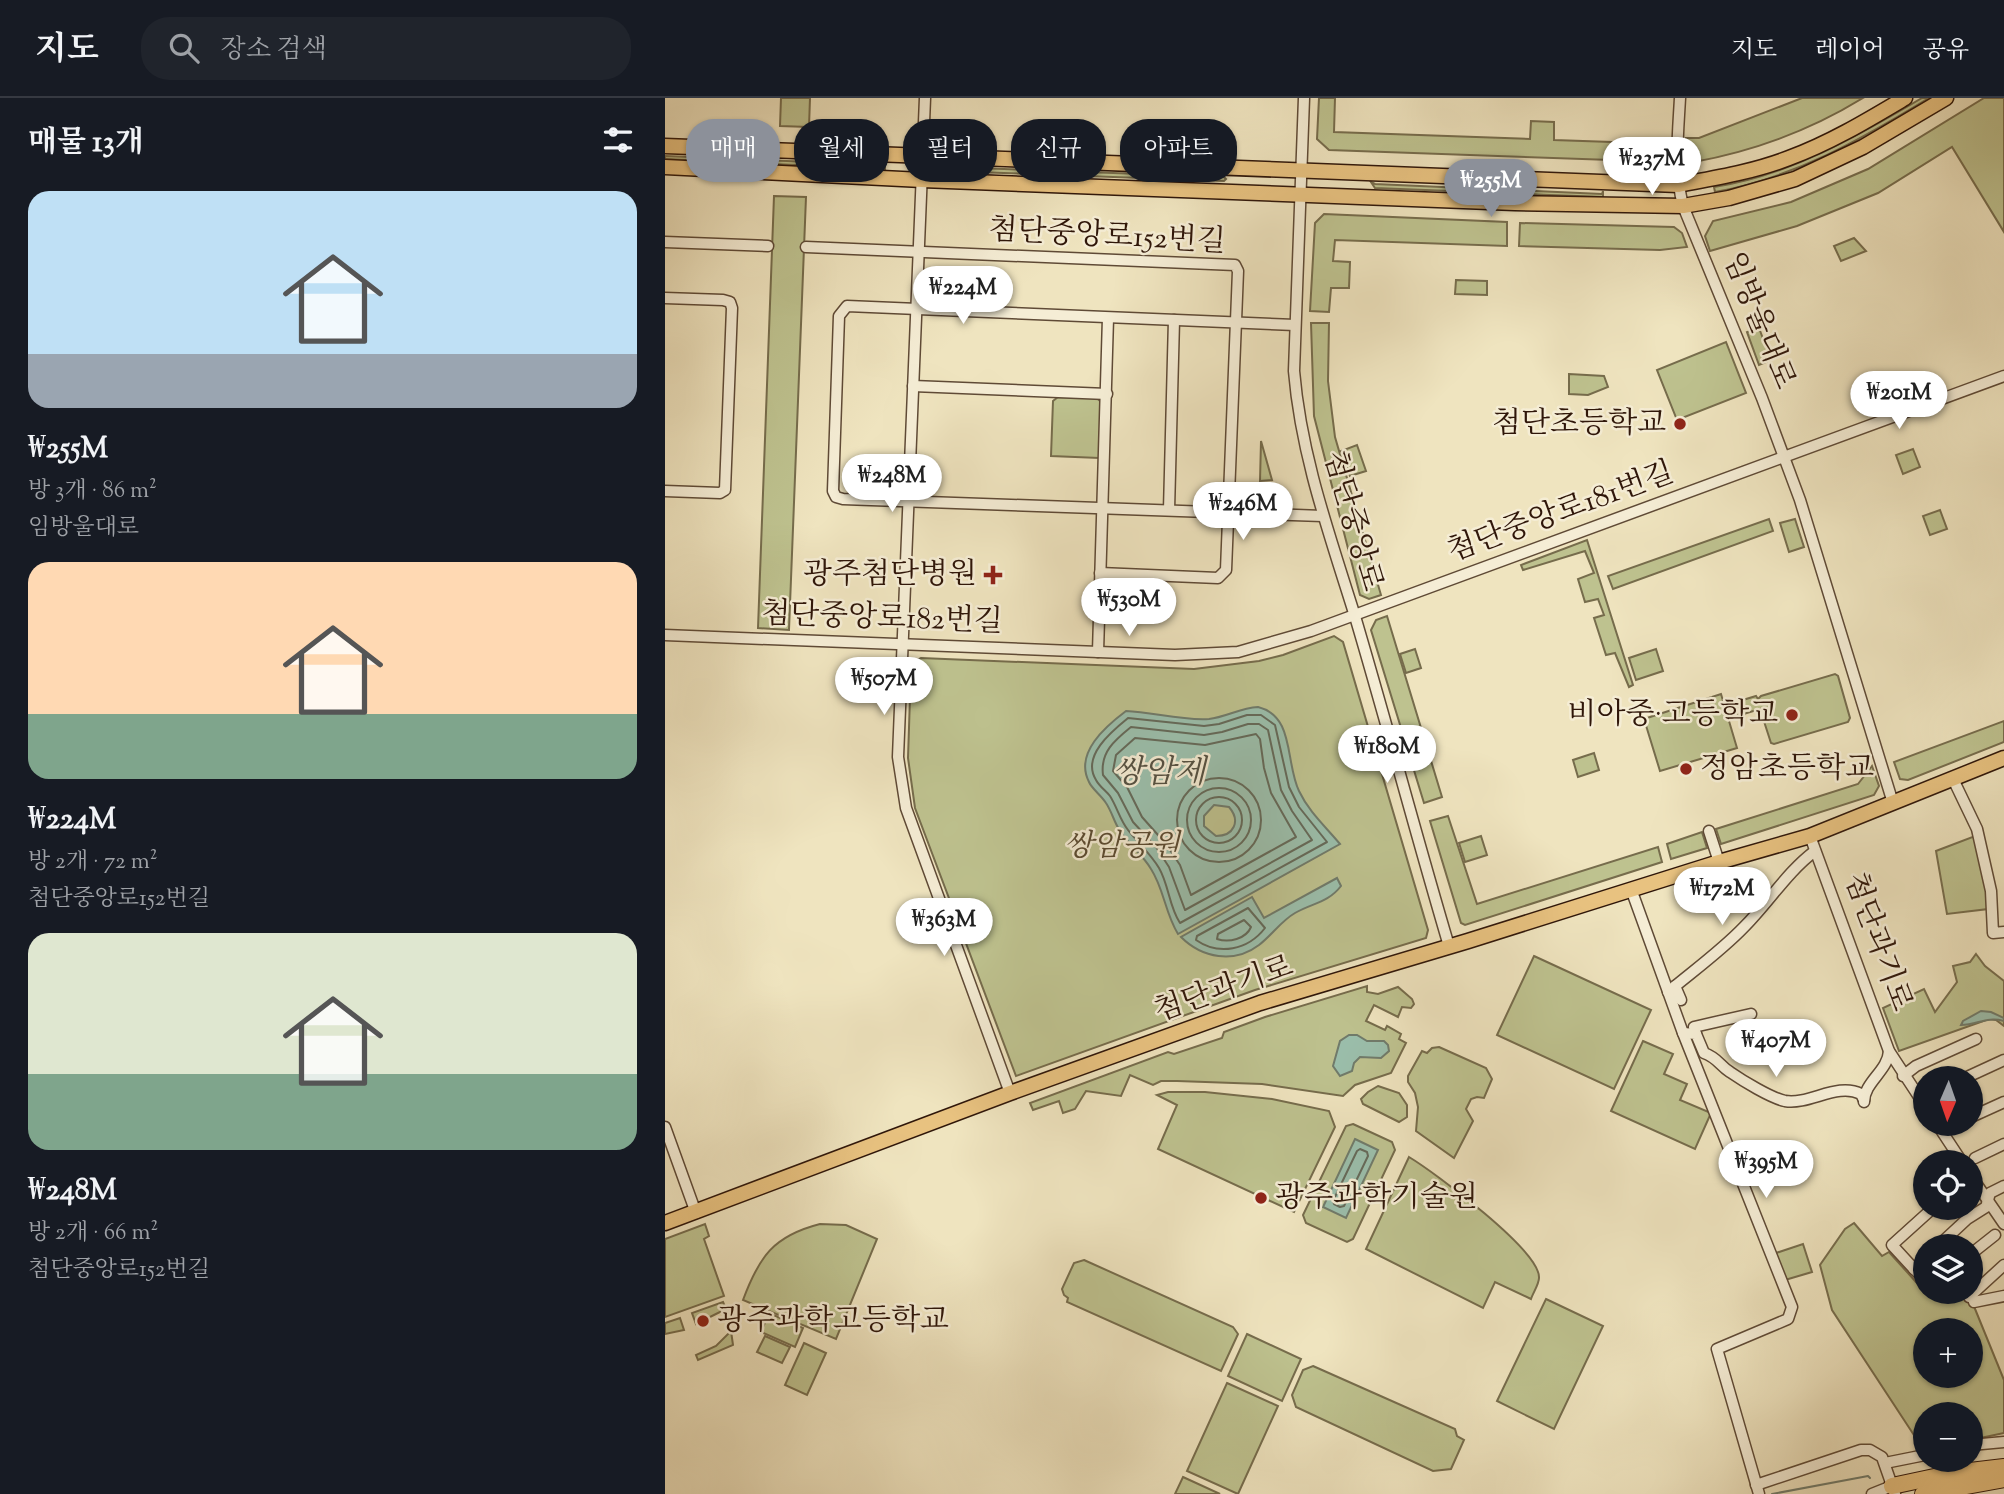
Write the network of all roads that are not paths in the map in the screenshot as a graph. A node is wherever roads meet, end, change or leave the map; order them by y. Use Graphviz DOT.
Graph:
graph roads {
  1 [pos="925,98"];
  2 [pos="1304,98"];
  3 [pos="1680,98"];
  4 [pos="1905,98"];
  5 [pos="1946,98"];
  6 [pos="924,119"];
  7 [pos="665,146"];
  8 [pos="903,156"];
  9 [pos="997,160"];
  10 [pos="665,167"];
  11 [pos="1239,169"];
  12 [pos="1300,172"];
  13 [pos="1371,175"];
  14 [pos="903,179"];
  15 [pos="922,182"];
  16 [pos="974,182"];
  17 [pos="1623,184"];
  18 [pos="1678,185"];
  19 [pos="1237,192"];
  20 [pos="1300,194"];
  21 [pos="1370,197"];
  22 [pos="1622,206"];
  23 [pos="1683,206"];
  24 [pos="665,242"];
  25 [pos="768,246"];
  26 [pos="806,247"];
  27 [pos="919,251"];
  28 [pos="665,299"];
  29 [pos="916,309"];
  30 [pos="1108,318"];
  31 [pos="1174,320"];
  32 [pos="1235,323"];
  33 [pos="1295,325"];
  34 [pos="2004,376"];
  35 [pos="913,386"];
  36 [pos="1107,394"];
  37 [pos="1784,456"];
  38 [pos="665,491"];
  39 [pos="909,501"];
  40 [pos="1103,508"];
  41 [pos="1169,510"];
  42 [pos="1229,513"];
  43 [pos="1323,516"];
  44 [pos="1100,573"];
  45 [pos="1354,615"];
  46 [pos="665,635"];
  47 [pos="902,644"];
  48 [pos="1098,652"];
  49 [pos="2004,758"];
  50 [pos="1953,779"];
  51 [pos="1893,803"];
  52 [pos="1709,831"];
  53 [pos="1810,836"];
  54 [pos="1815,850"];
  55 [pos="1719,862"];
  56 [pos="1631,888"];
  57 [pos="2004,932"];
  58 [pos="1449,946"];
  59 [pos="1672,989"];
  60 [pos="1681,1000"];
  61 [pos="1751,1014"];
  62 [pos="1683,1033"];
  63 [pos="1696,1034"];
  64 [pos="1976,1039"];
  65 [pos="1889,1051"];
  66 [pos="2004,1060"];
  67 [pos="1983,1070"];
  68 [pos="1879,1073"];
  69 [pos="1903,1076"];
  70 [pos="1845,1090"];
  71 [pos="1913,1090"];
  72 [pos="1010,1093"];
  73 [pos="2004,1102"];
  74 [pos="1983,1112"];
  75 [pos="665,1127"];
  76 [pos="2004,1144"];
  77 [pos="1983,1154"];
  78 [pos="2004,1186"];
  79 [pos="1983,1194"];
  80 [pos="1987,1200"];
  81 [pos="696,1213"];
  82 [pos="1920,1220"];
  83 [pos="665,1223"];
  84 [pos="2004,1224"];
  85 [pos="1951,1234"];
  86 [pos="1995,1235"];
  87 [pos="1983,1244"];
  88 [pos="2004,1265"];
  89 [pos="1913,1268"];
  90 [pos="2004,1296"];
  91 [pos="2004,1442"];
  92 [pos="1983,1445"];
  93 [pos="1913,1457"];
  94 [pos="1885,1463"];
  95 [pos="2004,1467"];
  96 [pos="2004,1479"];
  97 [pos="1758,1490"];
  98 [pos="1893,1490"];
  99 [pos="1928,1493"];
  100 [pos="1872,1494"];
  1 -- 6 [label="street"];
  2 -- 12 [label="street, 첨단중앙로"];
  3 -- 18 [label="street, 임방울대로"];
  4 -- 18 [label="main road"];
  5 -- 23 [label="main road"];
  7 -- 8 [label="main road"];
  9 -- 11 [label="main road"];
  10 -- 14 [label="main road"];
  11 -- 12 [label="main road"];
  11 -- 19 [label="main road"];
  12 -- 13 [label="main road"];
  12 -- 20 [label="street, 첨단중앙로"];
  13 -- 17 [label="main road"];
  13 -- 21 [label="main road"];
  15 -- 27 [label="street"];
  16 -- 19 [label="main road"];
  17 -- 18 [label="main road"];
  17 -- 22 [label="main road"];
  18 -- 23 [label="street, 임방울대로"];
  19 -- 20 [label="main road"];
  20 -- 21 [label="main road"];
  20 -- 33 [label="street, 첨단중앙로"];
  21 -- 22 [label="main road"];
  22 -- 23 [label="main road"];
  23 -- 37 [label="street, 임방울대로"];
  24 -- 25 [label="street"];
  26 -- 27 [label="street"];
  27 -- 29 [label="street"];
  27 -- 32 [label="street, 첨단중앙로152번길"];
  28 -- 38 [label="street"];
  29 -- 30 [label="street"];
  29 -- 35 [label="street"];
  29 -- 39 [label="street"];
  30 -- 31 [label="street"];
  30 -- 36 [label="street"];
  31 -- 32 [label="street"];
  31 -- 41 [label="street"];
  32 -- 33 [label="street"];
  32 -- 42 [label="street, 첨단중앙로152번길"];
  33 -- 43 [label="street, 첨단중앙로"];
  34 -- 37 [label="street, 첨단중앙로181번길"];
  35 -- 36 [label="street"];
  35 -- 39 [label="street"];
  36 -- 40 [label="street"];
  37 -- 45 [label="street, 첨단중앙로181번길"];
  37 -- 51 [label="street"];
  39 -- 40 [label="street"];
  39 -- 47 [label="street"];
  40 -- 41 [label="street"];
  40 -- 44 [label="street"];
  41 -- 42 [label="street"];
  42 -- 43 [label="street"];
  42 -- 44 [label="street, 첨단중앙로152번길"];
  43 -- 45 [label="street, 첨단중앙로"];
  44 -- 48 [label="street"];
  45 -- 48 [label="street, 첨단중앙로182번길"];
  45 -- 58 [label="street, 첨단중앙로"];
  46 -- 47 [label="street, 첨단중앙로182번길"];
  47 -- 48 [label="street, 첨단중앙로182번길"];
  47 -- 72 [label="street"];
  49 -- 50 [label="main road, 첨단과기로"];
  50 -- 51 [label="main road, 첨단과기로"];
  50 -- 57 [label="street"];
  51 -- 53 [label="main road, 첨단과기로"];
  52 -- 55 [label="street"];
  53 -- 54 [label="street, 첨단과기로"];
  53 -- 55 [label="main road, 첨단과기로"];
  54 -- 59 [label="street, 첨단과기로"];
  54 -- 65 [label="street, 첨단과기로"];
  55 -- 56 [label="main road, 첨단과기로"];
  56 -- 58 [label="main road, 첨단과기로"];
  56 -- 59 [label="street"];
  58 -- 72 [label="main road, 첨단과기로"];
  59 -- 60 [label="street"];
  59 -- 62 [label="street"];
  61 -- 63 [label="street"];
  62 -- 63 [label="street"];
  62 -- 97 [label="street"];
  63 -- 70 [label="street"];
  64 -- 69 [label="street"];
  65 -- 68 [label="street"];
  65 -- 69 [label="street, 첨단과기로"];
  66 -- 67 [label="street"];
  68 -- 70 [label="street"];
  68 -- 70 [label="street"];
  69 -- 71 [label="street, 첨단과기로"];
  72 -- 81 [label="main road, 첨단과기로"];
  73 -- 74 [label="street"];
  75 -- 81 [label="street"];
  76 -- 77 [label="street"];
  78 -- 80 [label="street"];
  79 -- 80 [label="street"];
  80 -- 84 [label="street"];
  80 -- 85 [label="street"];
  81 -- 83 [label="main road, 첨단과기로"];
  82 -- 89 [label="street"];
  86 -- 87 [label="street"];
  88 -- 90 [label="street"];
  91 -- 92 [label="street"];
  93 -- 94 [label="street"];
  94 -- 97 [label="street"];
  94 -- 98 [label="street"];
  95 -- 98 [label="highway"];
  96 -- 99 [label="highway"];
  98 -- 100 [label="street"];
}
